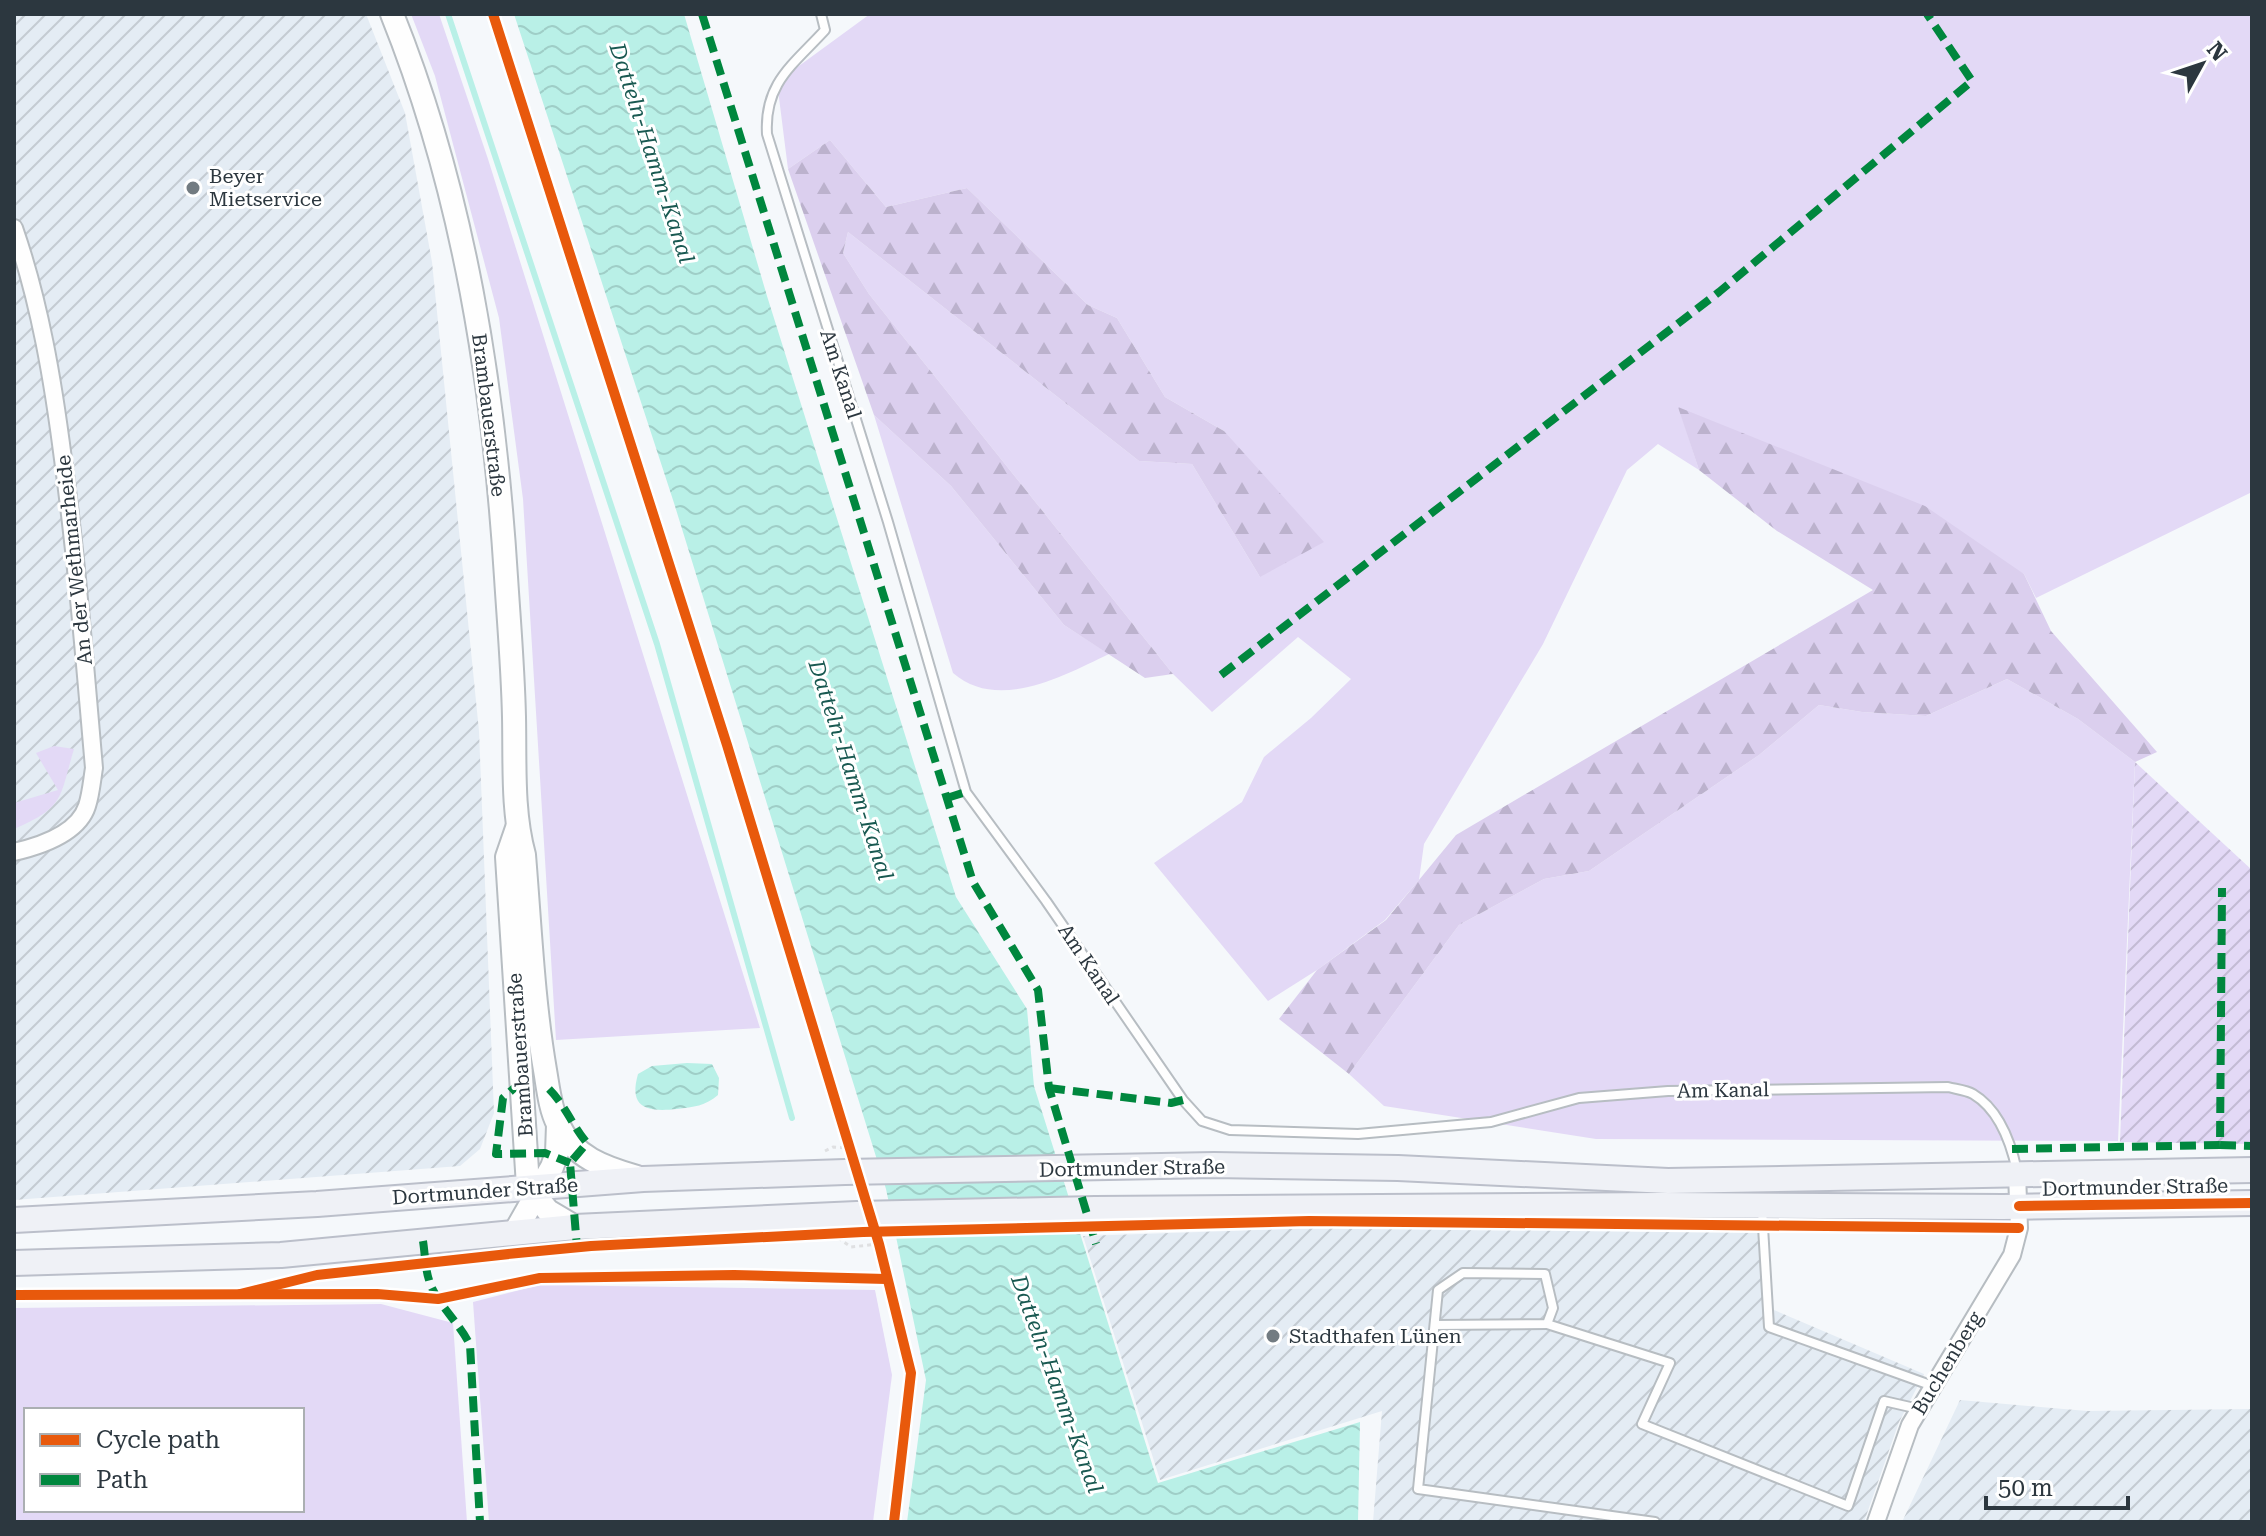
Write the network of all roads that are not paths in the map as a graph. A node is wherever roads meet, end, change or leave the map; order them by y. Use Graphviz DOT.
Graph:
graph roads {
  1 [pos="392,14"];
  2 [pos="821,14"];
  3 [pos="14,228"];
  4 [pos="517,828"];
  5 [pos="14,852"];
  6 [pos="558,1125"];
  7 [pos="2015,1161"];
  8 [pos="2252,1170"];
  9 [pos="643,1179"];
  10 [pos="535,1189"];
  11 [pos="2252,1203"];
  12 [pos="2019,1206"];
  13 [pos="1762,1207"];
  14 [pos="14,1220"];
  15 [pos="575,1227"];
  16 [pos="515,1232"];
  17 [pos="14,1263"];
  18 [pos="1547,1324"];
  19 [pos="1435,1325"];
  20 [pos="1933,1386"];
  21 [pos="1919,1410"];
  22 [pos="1655,1522"];
  23 [pos="1876,1522"];
  1 -- 4 [label="main road, Brambauerstraße"];
  2 -- 7 [label="lane, Am Kanal"];
  3 -- 5 [label="street, An der Wethmarheide"];
  4 -- 6 [label="main road, Brambauerstraße"];
  4 -- 10 [label="main road, Brambauerstraße"];
  6 -- 9 [label="main road, Brambauerstraße"];
  6 -- 10 [label="main road"];
  7 -- 8 [label="main road, Dortmunder Straße"];
  7 -- 9 [label="main road, Dortmunder Straße"];
  7 -- 12 [label="street, Buchenberg"];
  9 -- 10 [label="main road, Dortmunder Straße"];
  10 -- 14 [label="main road, Dortmunder Straße"];
  10 -- 15 [label="main road"];
  10 -- 16 [label="main road"];
  11 -- 12 [label="main road, Dortmunder Straße"];
  12 -- 13 [label="main road, Dortmunder Straße"];
  12 -- 20 [label="street, Buchenberg"];
  13 -- 15 [label="main road, Dortmunder Straße"];
  13 -- 20 [label="lane"];
  15 -- 16 [label="main road, Dortmunder Straße"];
  16 -- 17 [label="main road, Dortmunder Straße"];
  18 -- 19 [label="lane"];
  18 -- 19 [label="lane"];
  18 -- 21 [label="lane"];
  19 -- 22 [label="lane"];
  20 -- 21 [label="street, Buchenberg"];
  21 -- 23 [label="street, Buchenberg"];
}
